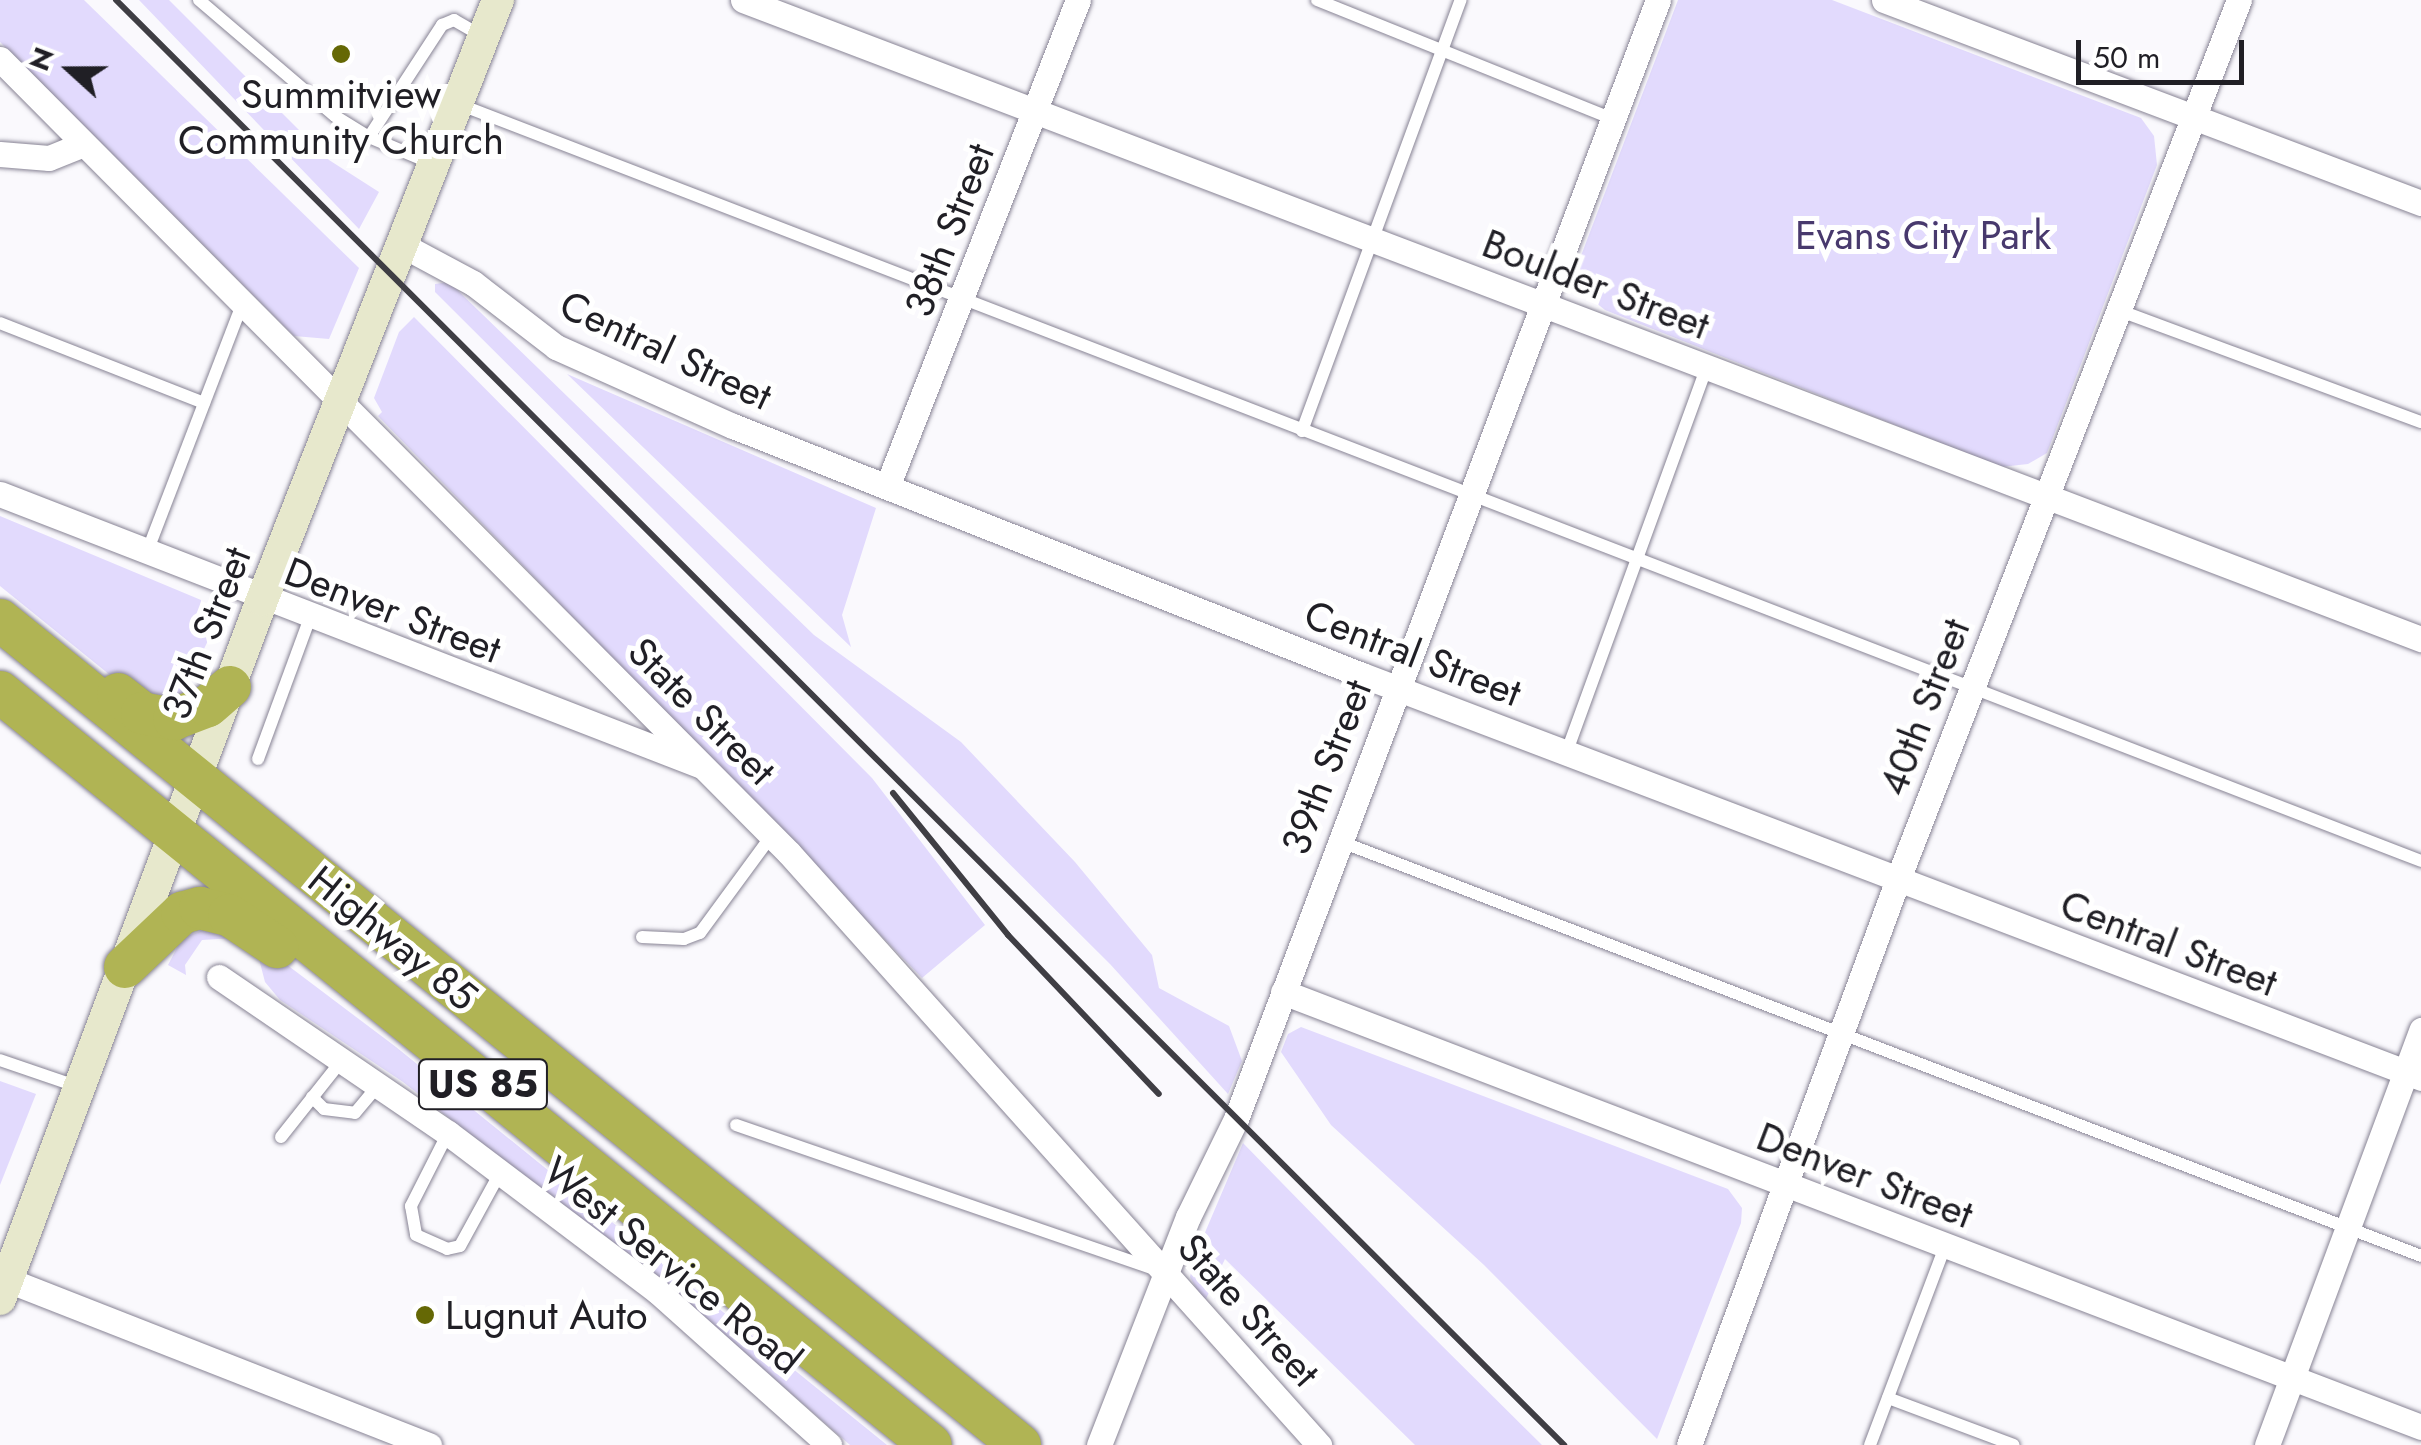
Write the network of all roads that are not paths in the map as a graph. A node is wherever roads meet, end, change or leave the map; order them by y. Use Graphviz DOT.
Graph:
graph roads {
  1 [pos="199,0"];
  2 [pos="498,0"];
  3 [pos="743,0"];
  4 [pos="1078,0"];
  5 [pos="1317,0"];
  6 [pos="1461,0"];
  7 [pos="1658,0"];
  8 [pos="1884,0"];
  9 [pos="2239,0"];
  10 [pos="484,38"];
  11 [pos="1443,50"];
  12 [pos="0,59"];
  13 [pos="458,104"];
  14 [pos="1035,112"];
  15 [pos="2192,116"];
  16 [pos="1613,119"];
  17 [pos="369,137"];
  18 [pos="83,144"];
  19 [pos="0,154"];
  20 [pos="435,165"];
  21 [pos="2421,203"];
  22 [pos="1374,240"];
  23 [pos="404,246"];
  24 [pos="964,298"];
  25 [pos="242,304"];
  26 [pos="1543,305"];
  27 [pos="2115,309"];
  28 [pos="0,323"];
  29 [pos="1707,366"];
  30 [pos="204,402"];
  31 [pos="342,404"];
  32 [pos="2421,422"];
  33 [pos="1302,430"];
  34 [pos="887,486"];
  35 [pos="0,494"];
  36 [pos="2045,494"];
  37 [pos="1470,498"];
  38 [pos="146,552"];
  39 [pos="1633,561"];
  40 [pos="0,600"];
  41 [pos="262,600"];
  42 [pos="310,618"];
  43 [pos="0,620"];
  44 [pos="2421,639"];
  45 [pos="230,686"];
  46 [pos="1397,688"];
  47 [pos="0,692"];
  48 [pos="1971,692"];
  49 [pos="1567,751"];
  50 [pos="258,759"];
  51 [pos="707,768"];
  52 [pos="196,779"];
  53 [pos="176,834"];
  54 [pos="772,835"];
  55 [pos="1337,840"];
  56 [pos="2421,861"];
  57 [pos="1898,879"];
  58 [pos="642,936"];
  59 [pos="126,967"];
  60 [pos="219,976"];
  61 [pos="1283,992"];
  62 [pos="412,1026"];
  63 [pos="2421,1030"];
  64 [pos="1840,1032"];
  65 [pos="0,1060"];
  66 [pos="342,1060"];
  67 [pos="2413,1075"];
  68 [pos="378,1086"];
  69 [pos="78,1087"];
  70 [pos="312,1097"];
  71 [pos="736,1125"];
  72 [pos="448,1134"];
  73 [pos="281,1137"];
  74 [pos="500,1174"];
  75 [pos="1784,1183"];
  76 [pos="2346,1228"];
  77 [pos="1945,1246"];
  78 [pos="2421,1256"];
  79 [pos="1166,1273"];
  80 [pos="2,1285"];
  81 [pos="2292,1377"];
  82 [pos="1888,1398"];
  83 [pos="2421,1426"];
  84 [pos="429,1445"];
  85 [pos="829,1445"];
  86 [pos="931,1445"];
  87 [pos="1020,1445"];
  88 [pos="1100,1445"];
  89 [pos="1319,1445"];
  90 [pos="1689,1445"];
  91 [pos="1870,1445"];
  92 [pos="2014,1445"];
  93 [pos="2267,1445"];
  1 -- 17 [label="lane"];
  2 -- 10 [label="main road, 37th Street"];
  3 -- 14 [label="street, Boulder Street"];
  4 -- 14 [label="street, 38th Street"];
  5 -- 11 [label="lane"];
  6 -- 11 [label="lane"];
  7 -- 16 [label="street, 39th Street"];
  8 -- 15 [label="street"];
  9 -- 15 [label="street, 40th Street"];
  10 -- 13 [label="main road, 37th Street"];
  10 -- 17 [label="lane"];
  11 -- 16 [label="lane"];
  11 -- 22 [label="lane"];
  12 -- 18 [label="street, State Street"];
  13 -- 20 [label="main road, 37th Street"];
  13 -- 24 [label="lane"];
  14 -- 22 [label="street, Boulder Street"];
  14 -- 24 [label="street, 38th Street"];
  15 -- 21 [label="street"];
  15 -- 27 [label="street, 40th Street"];
  16 -- 26 [label="street, 39th Street"];
  17 -- 20 [label="lane"];
  18 -- 19 [label="street"];
  18 -- 25 [label="street, State Street"];
  20 -- 23 [label="main road, 37th Street"];
  22 -- 26 [label="street, Boulder Street"];
  22 -- 33 [label="lane"];
  23 -- 31 [label="main road, 37th Street"];
  23 -- 34 [label="street, Central Street"];
  24 -- 33 [label="lane"];
  24 -- 34 [label="street, 38th Street"];
  25 -- 30 [label="lane"];
  25 -- 31 [label="street, State Street"];
  26 -- 29 [label="street, Boulder Street"];
  26 -- 37 [label="street, 39th Street"];
  27 -- 32 [label="lane"];
  27 -- 36 [label="street, 40th Street"];
  28 -- 30 [label="lane"];
  29 -- 36 [label="street, Boulder Street"];
  29 -- 39 [label="lane"];
  30 -- 38 [label="lane"];
  31 -- 41 [label="main road, 37th Street"];
  31 -- 51 [label="street, State Street"];
  33 -- 37 [label="lane"];
  34 -- 46 [label="street, Central Street"];
  35 -- 38 [label="street, Denver Street"];
  36 -- 44 [label="street, Boulder Street"];
  36 -- 48 [label="street, 40th Street"];
  37 -- 39 [label="lane"];
  37 -- 46 [label="street, 39th Street"];
  38 -- 41 [label="street, Denver Street"];
  39 -- 48 [label="lane"];
  39 -- 49 [label="lane"];
  40 -- 45 [label="highway"];
  41 -- 42 [label="street, Denver Street"];
  41 -- 45 [label="main road, 37th Street"];
  42 -- 50 [label="lane"];
  42 -- 51 [label="street, Denver Street"];
  43 -- 52 [label="highway, Highway 85 / US 85"];
  45 -- 52 [label="main road, 37th Street"];
  46 -- 49 [label="street, Central Street"];
  46 -- 55 [label="street, 39th Street"];
  47 -- 53 [label="highway, Highway 85 / US 85"];
  48 -- 56 [label="lane"];
  48 -- 57 [label="street, 40th Street"];
  49 -- 57 [label="street, Central Street"];
  51 -- 54 [label="street, State Street"];
  52 -- 53 [label="main road, 37th Street"];
  52 -- 87 [label="highway, Highway 85 / US 85"];
  53 -- 59 [label="main road, 37th Street"];
  53 -- 62 [label="highway, Highway 85 / US 85"];
  54 -- 58 [label="lane"];
  54 -- 79 [label="street, State Street"];
  55 -- 61 [label="street, 39th Street"];
  55 -- 64 [label="lane"];
  57 -- 64 [label="street, 40th Street"];
  57 -- 67 [label="street, Central Street"];
  59 -- 62 [label="highway"];
  59 -- 69 [label="main road, 37th Street"];
  60 -- 66 [label="street, West Service Road"];
  61 -- 75 [label="street, Denver Street"];
  61 -- 79 [label="street, 39th Street"];
  62 -- 86 [label="highway, Highway 85 / US 85"];
  63 -- 67 [label="street"];
  64 -- 75 [label="street, 40th Street"];
  64 -- 76 [label="lane"];
  65 -- 69 [label="lane"];
  66 -- 68 [label="street, West Service Road"];
  66 -- 70 [label="lane"];
  67 -- 76 [label="street"];
  68 -- 70 [label="lane"];
  68 -- 72 [label="street, West Service Road"];
  69 -- 80 [label="main road, 37th Street"];
  70 -- 73 [label="lane"];
  71 -- 79 [label="lane"];
  72 -- 74 [label="street, West Service Road"];
  72 -- 74 [label="lane"];
  74 -- 85 [label="street, West Service Road"];
  75 -- 77 [label="street, Denver Street"];
  75 -- 90 [label="street, 40th Street"];
  76 -- 78 [label="lane"];
  76 -- 81 [label="street"];
  77 -- 81 [label="street, Denver Street"];
  77 -- 82 [label="lane"];
  79 -- 88 [label="street, 39th Street"];
  79 -- 89 [label="street, State Street"];
  80 -- 84 [label="street"];
  81 -- 83 [label="street, Denver Street"];
  81 -- 93 [label="street"];
  82 -- 91 [label="lane"];
  82 -- 92 [label="lane"];
}
